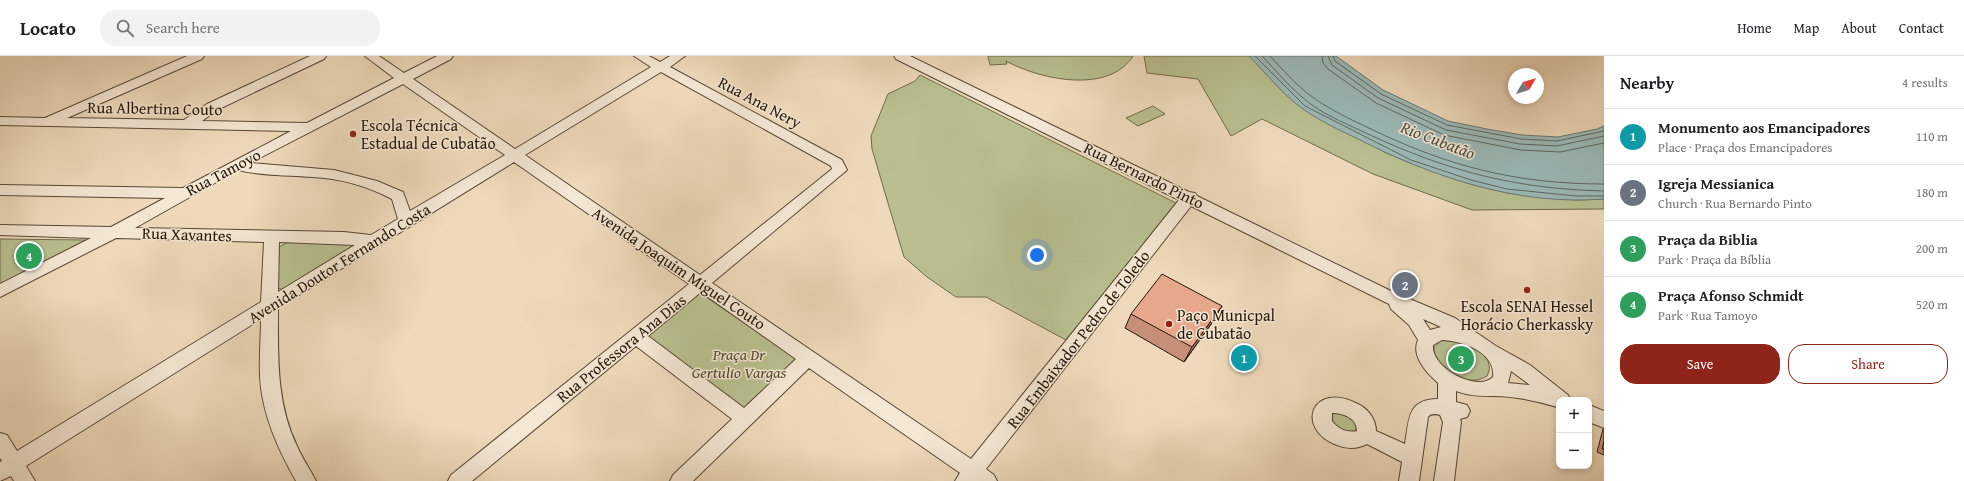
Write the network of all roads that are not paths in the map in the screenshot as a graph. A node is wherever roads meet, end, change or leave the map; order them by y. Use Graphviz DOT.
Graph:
graph roads {
  1 [pos="198,56"];
  2 [pos="320,56"];
  3 [pos="371,56"];
  4 [pos="447,56"];
  5 [pos="640,56"];
  6 [pos="679,56"];
  7 [pos="900,56"];
  8 [pos="660,68"];
  9 [pos="403,78"];
  10 [pos="0,120"];
  11 [pos="44,123"];
  12 [pos="187,125"];
  13 [pos="310,127"];
  14 [pos="516,156"];
  15 [pos="236,165"];
  16 [pos="840,170"];
  17 [pos="0,190"];
  18 [pos="184,193"];
  19 [pos="1190,197"];
  20 [pos="406,221"];
  21 [pos="0,230"];
  22 [pos="115,232"];
  23 [pos="272,237"];
  24 [pos="374,242"];
  25 [pos="702,284"];
  26 [pos="0,291"];
  27 [pos="1388,296"];
  28 [pos="270,306"];
  29 [pos="636,336"];
  30 [pos="1427,339"];
  31 [pos="1482,345"];
  32 [pos="809,357"];
  33 [pos="1447,379"];
  34 [pos="1484,389"];
  35 [pos="1558,397"];
  36 [pos="1556,398"];
  37 [pos="1453,414"];
  38 [pos="1592,414"];
  39 [pos="745,419"];
  40 [pos="1604,420"];
  41 [pos="1366,436"];
  42 [pos="0,441"];
  43 [pos="1412,457"];
  44 [pos="7,467"];
  45 [pos="975,478"];
  46 [pos="25,481"];
  47 [pos="306,481"];
  48 [pos="458,481"];
  49 [pos="680,481"];
  50 [pos="1409,481"];
  51 [pos="1444,481"];
  1 -- 11 [label="street"];
  2 -- 12 [label="street"];
  3 -- 9 [label="street, Avenida Joaquim Miguel Couto"];
  4 -- 9 [label="street, Rua Tamoyo"];
  5 -- 8 [label="street, Rua Ana Nery"];
  6 -- 8 [label="street, Avenida Doutor Fernando Costa"];
  7 -- 19 [label="street, Rua Bernardo Pinto"];
  8 -- 14 [label="street, Avenida Doutor Fernando Costa"];
  8 -- 16 [label="street, Rua Ana Nery"];
  9 -- 13 [label="street, Rua Tamoyo"];
  9 -- 14 [label="street, Avenida Joaquim Miguel Couto"];
  10 -- 11 [label="street, Rua Albertina Couto"];
  11 -- 12 [label="street, Rua Albertina Couto"];
  12 -- 13 [label="street, Rua Albertina Couto"];
  13 -- 15 [label="street, Rua Tamoyo"];
  14 -- 20 [label="street, Avenida Doutor Fernando Costa"];
  14 -- 25 [label="street, Avenida Joaquim Miguel Couto"];
  15 -- 18 [label="street, Rua Tamoyo"];
  15 -- 20 [label="street"];
  16 -- 25 [label="street, Rua Professora Ana Dias"];
  17 -- 18 [label="street"];
  18 -- 22 [label="street, Rua Tamoyo"];
  19 -- 27 [label="street, Rua Bernardo Pinto"];
  19 -- 45 [label="street, Rua Embaixador Pedro de Toledo"];
  20 -- 24 [label="street, Avenida Doutor Fernando Costa"];
  21 -- 22 [label="street, Rua Xavantes"];
  22 -- 23 [label="street, Rua Xavantes"];
  22 -- 26 [label="street, Rua Tamoyo"];
  23 -- 24 [label="street, Rua Xavantes"];
  23 -- 28 [label="street"];
  24 -- 28 [label="street, Avenida Doutor Fernando Costa"];
  25 -- 29 [label="street, Rua Professora Ana Dias"];
  25 -- 32 [label="street, Avenida Joaquim Miguel Couto"];
  27 -- 30 [label="street, Rua Bernardo Pinto"];
  27 -- 31 [label="street, Rua Bernardo Pinto"];
  28 -- 44 [label="street, Avenida Doutor Fernando Costa"];
  28 -- 47 [label="street"];
  29 -- 39 [label="street"];
  29 -- 48 [label="street, Rua Professora Ana Dias"];
  30 -- 31 [label="street"];
  30 -- 33 [label="street"];
  31 -- 34 [label="street"];
  31 -- 35 [label="street"];
  32 -- 39 [label="street"];
  32 -- 45 [label="street, Avenida Joaquim Miguel Couto"];
  33 -- 34 [label="street"];
  33 -- 37 [label="street"];
  34 -- 36 [label="street"];
  34 -- 37 [label="street"];
  37 -- 43 [label="street"];
  37 -- 51 [label="street"];
  38 -- 40 [label="street"];
  39 -- 49 [label="street"];
  41 -- 43 [label="street"];
  42 -- 44 [label="street"];
  43 -- 50 [label="street"];
  44 -- 46 [label="street"];
}
